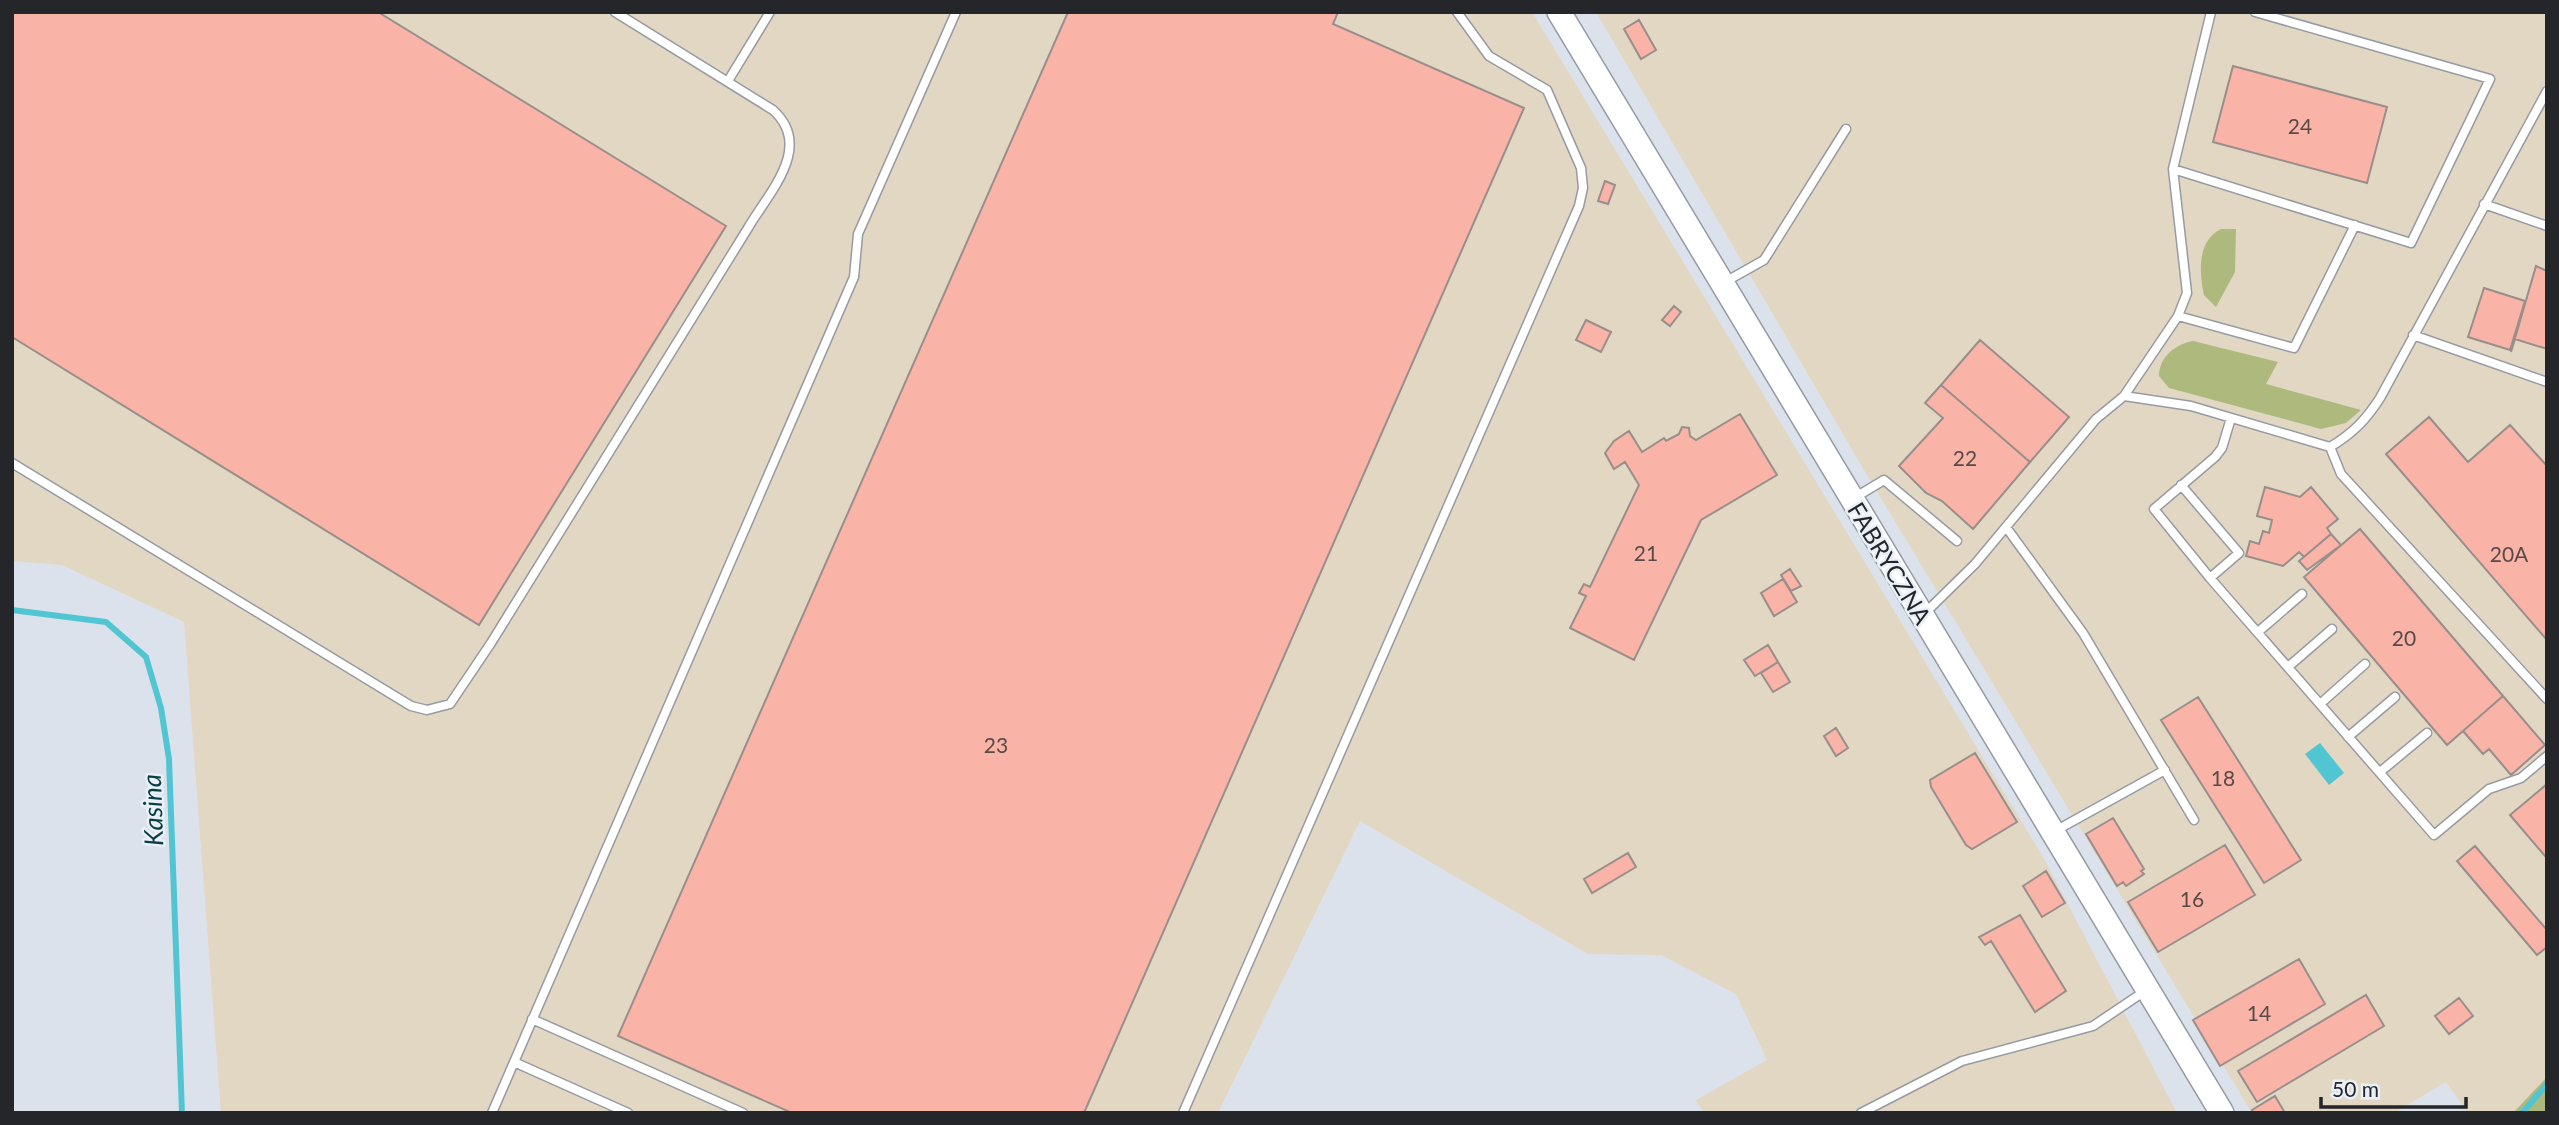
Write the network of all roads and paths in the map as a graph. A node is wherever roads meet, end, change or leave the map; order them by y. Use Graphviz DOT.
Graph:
graph roads {
  1 [pos="615,12"];
  2 [pos="770,12"];
  3 [pos="956,12"];
  4 [pos="1457,12"];
  5 [pos="1559,12"];
  6 [pos="2211,12"];
  7 [pos="2255,12"];
  8 [pos="728,81"];
  9 [pos="2547,91"];
  10 [pos="1846,129"];
  11 [pos="2173,169"];
  12 [pos="2484,204"];
  13 [pos="2355,225"];
  14 [pos="2547,226"];
  15 [pos="1723,283"];
  16 [pos="2178,316"];
  17 [pos="2413,335"];
  18 [pos="2547,382"];
  19 [pos="2124,396"];
  20 [pos="2231,418"];
  21 [pos="2330,447"];
  22 [pos="12,463"];
  23 [pos="2181,485"];
  24 [pos="1851,499"];
  25 [pos="2006,527"];
  26 [pos="1957,541"];
  27 [pos="2210,578"];
  28 [pos="2302,594"];
  29 [pos="1922,616"];
  30 [pos="2332,629"];
  31 [pos="2258,632"];
  32 [pos="2365,664"];
  33 [pos="2287,667"];
  34 [pos="2395,697"];
  35 [pos="2547,699"];
  36 [pos="2320,704"];
  37 [pos="2427,733"];
  38 [pos="2348,737"];
  39 [pos="2547,756"];
  40 [pos="2165,770"];
  41 [pos="2380,772"];
  42 [pos="2194,820"];
  43 [pos="2052,832"];
  44 [pos="2148,989"];
  45 [pos="532,1019"];
  46 [pos="514,1062"];
  47 [pos="492,1113"];
  48 [pos="628,1113"];
  49 [pos="743,1113"];
  50 [pos="1183,1113"];
  51 [pos="1861,1113"];
  52 [pos="2222,1113"];
  1 -- 8 [label="lane"];
  2 -- 8 [label="lane"];
  3 -- 45 [label="lane"];
  4 -- 50 [label="lane"];
  5 -- 15 [label="main road, FABRYCZNA"];
  6 -- 11 [label="lane"];
  7 -- 13 [label="lane"];
  8 -- 22 [label="lane"];
  9 -- 12 [label="lane"];
  10 -- 15 [label="lane"];
  11 -- 13 [label="lane"];
  11 -- 16 [label="lane"];
  12 -- 14 [label="lane"];
  12 -- 17 [label="lane"];
  13 -- 16 [label="lane"];
  15 -- 24 [label="main road, FABRYCZNA"];
  16 -- 19 [label="lane"];
  17 -- 18 [label="lane"];
  17 -- 21 [label="lane"];
  19 -- 20 [label="lane"];
  19 -- 25 [label="lane"];
  20 -- 21 [label="lane"];
  20 -- 23 [label="lane"];
  21 -- 35 [label="lane"];
  23 -- 27 [label="lane"];
  23 -- 27 [label="lane"];
  24 -- 26 [label="lane"];
  24 -- 29 [label="main road, FABRYCZNA"];
  25 -- 29 [label="lane"];
  25 -- 40 [label="lane"];
  27 -- 31 [label="lane"];
  28 -- 31 [label="lane"];
  29 -- 43 [label="main road, FABRYCZNA"];
  30 -- 33 [label="lane"];
  31 -- 33 [label="lane"];
  32 -- 36 [label="lane"];
  33 -- 36 [label="lane"];
  34 -- 38 [label="lane"];
  36 -- 38 [label="lane"];
  37 -- 41 [label="lane"];
  38 -- 41 [label="lane"];
  39 -- 41 [label="lane"];
  40 -- 42 [label="lane"];
  40 -- 43 [label="lane"];
  43 -- 44 [label="main road, FABRYCZNA"];
  44 -- 51 [label="lane"];
  44 -- 52 [label="main road, FABRYCZNA"];
  45 -- 46 [label="lane"];
  45 -- 49 [label="lane"];
  46 -- 47 [label="lane"];
  46 -- 48 [label="lane"];
}
